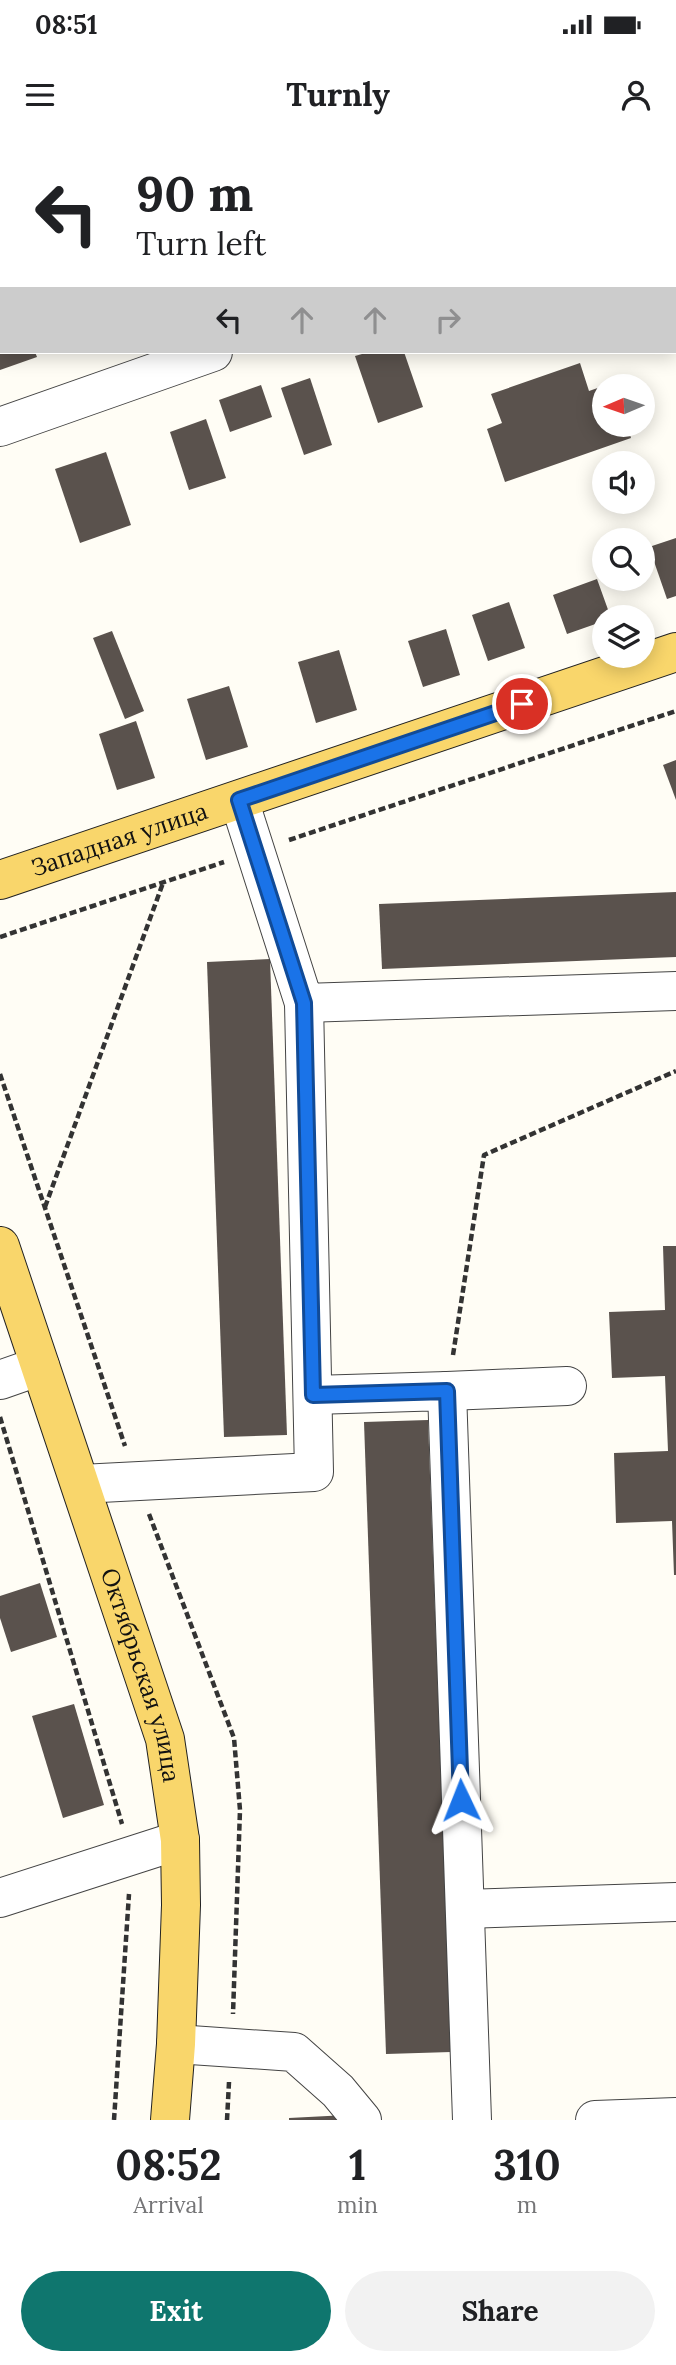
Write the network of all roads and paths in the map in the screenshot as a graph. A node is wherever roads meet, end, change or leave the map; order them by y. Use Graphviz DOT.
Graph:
graph roads {
  1 [pos="207,354"];
  2 [pos="0,427"];
  3 [pos="676,652"];
  4 [pos="676,710"];
  5 [pos="239,800"];
  6 [pos="256,851"];
  7 [pos="0,880"];
  8 [pos="163,882"];
  9 [pos="0,937"];
  10 [pos="676,991"];
  11 [pos="304,1003"];
  12 [pos="676,1071"];
  13 [pos="0,1074"];
  14 [pos="45,1208"];
  15 [pos="0,1245"];
  16 [pos="40,1366"];
  17 [pos="0,1380"];
  18 [pos="567,1386"];
  19 [pos="447,1391"];
  20 [pos="313,1395"];
  21 [pos="0,1417"];
  22 [pos="137,1482"];
  23 [pos="81,1484"];
  24 [pos="180,1840"];
  25 [pos="132,1856"];
  26 [pos="0,1898"];
  27 [pos="676,1902"];
  28 [pos="465,1909"];
  29 [pos="176,2044"];
  30 [pos="232,2048"];
  31 [pos="676,2117"];
  32 [pos="114,2120"];
  33 [pos="170,2120"];
  34 [pos="227,2120"];
  35 [pos="362,2120"];
  36 [pos="472,2120"];
  37 [pos="595,2120"];
  1 -- 2 [label="street"];
  3 -- 5 [label="main road, Западная улица"];
  4 -- 6 [label="path"];
  5 -- 6 [label="street"];
  5 -- 7 [label="main road, Западная улица"];
  6 -- 8 [label="path"];
  6 -- 11 [label="street"];
  8 -- 9 [label="path"];
  8 -- 14 [label="path"];
  10 -- 11 [label="street"];
  11 -- 20 [label="street"];
  12 -- 19 [label="path"];
  13 -- 14 [label="path"];
  14 -- 22 [label="path"];
  15 -- 16 [label="main road, Октябрьская улица"];
  16 -- 17 [label="street"];
  16 -- 23 [label="main road, Октябрьская улица"];
  18 -- 19 [label="street"];
  19 -- 20 [label="street"];
  19 -- 28 [label="street"];
  20 -- 22 [label="street"];
  21 -- 25 [label="path"];
  22 -- 23 [label="street"];
  22 -- 30 [label="path"];
  23 -- 24 [label="main road, Октябрьская улица"];
  24 -- 25 [label="street"];
  24 -- 29 [label="main road, Октябрьская улица"];
  25 -- 26 [label="street"];
  25 -- 32 [label="path"];
  27 -- 28 [label="street"];
  28 -- 36 [label="street"];
  29 -- 30 [label="street"];
  29 -- 33 [label="main road, Октябрьская улица"];
  30 -- 34 [label="path"];
  30 -- 35 [label="street"];
  31 -- 37 [label="street"];
}
